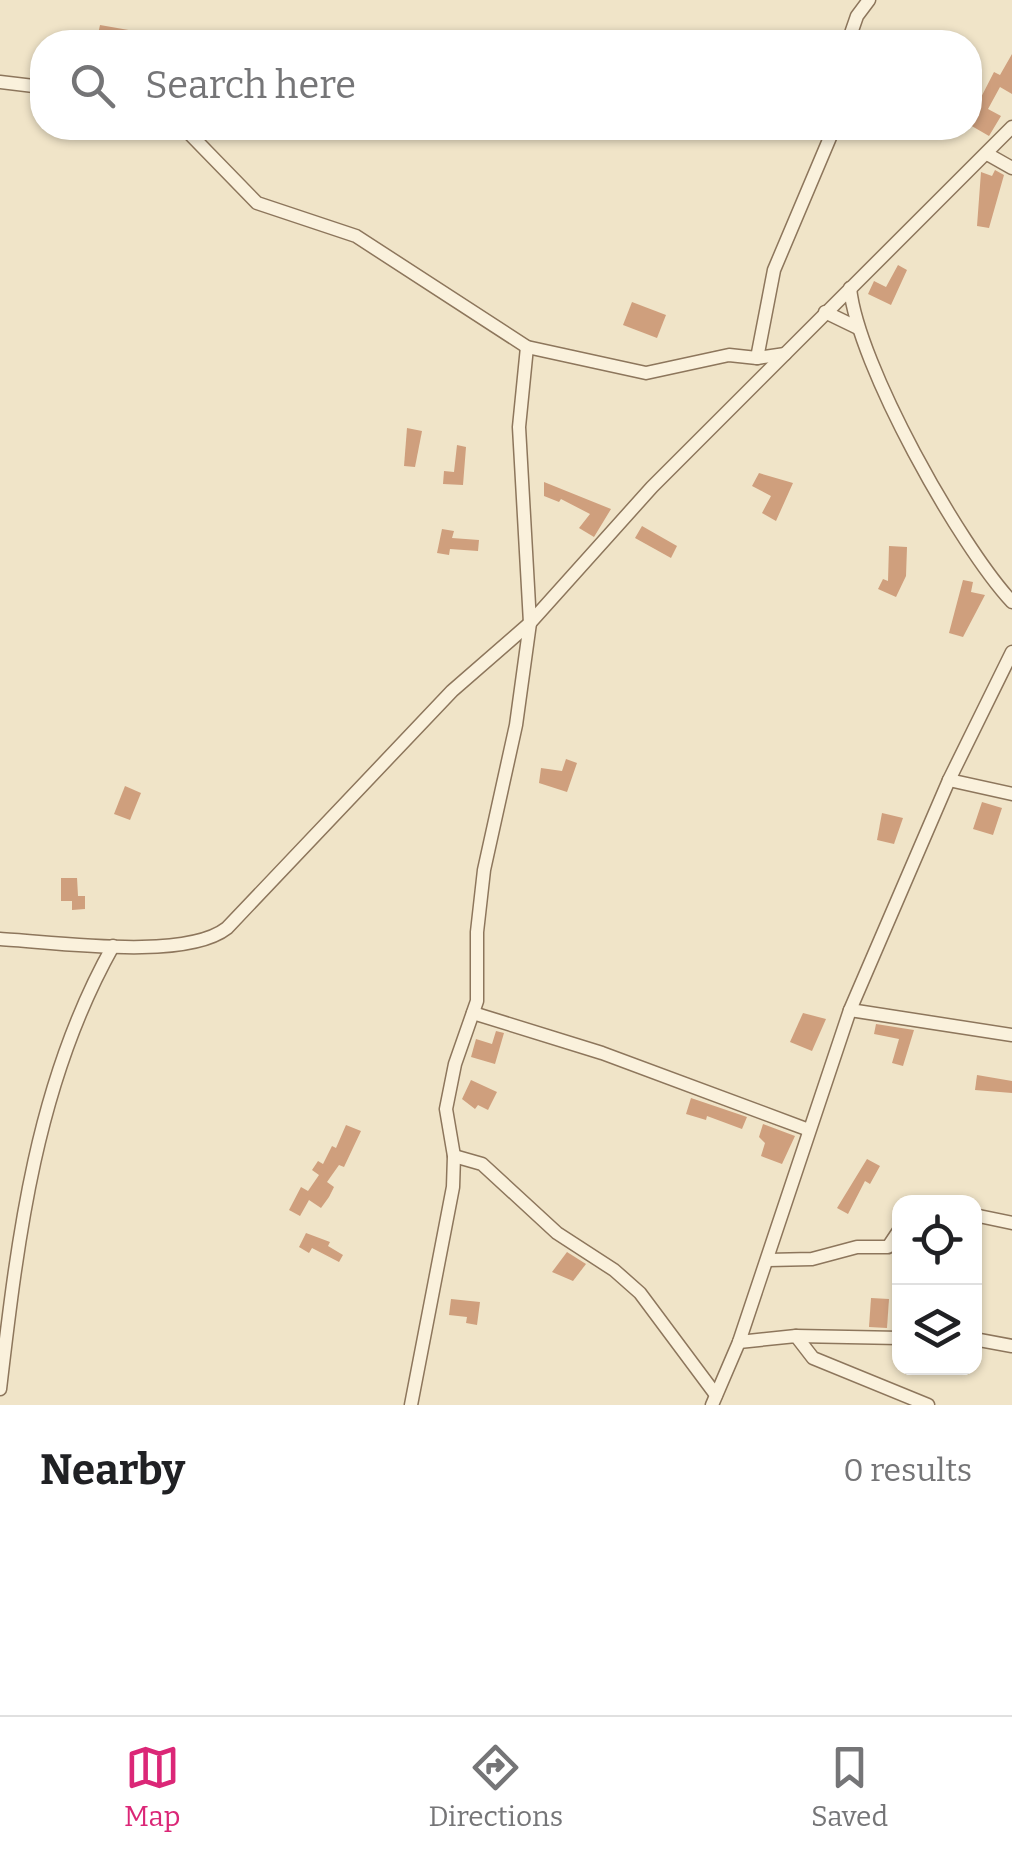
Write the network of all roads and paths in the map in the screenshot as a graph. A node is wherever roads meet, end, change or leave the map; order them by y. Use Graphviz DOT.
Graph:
graph roads {
  1 [pos="868,0"];
  2 [pos="852,30"];
  3 [pos="0,82"];
  4 [pos="30,86"];
  5 [pos="1012,127"];
  6 [pos="196,140"];
  7 [pos="829,140"];
  8 [pos="989,154"];
  9 [pos="1012,168"];
  10 [pos="850,288"];
  11 [pos="824,312"];
  12 [pos="858,328"];
  13 [pos="527,347"];
  14 [pos="787,354"];
  15 [pos="758,358"];
  16 [pos="1012,602"];
  17 [pos="530,623"];
  18 [pos="1012,652"];
  19 [pos="949,780"];
  20 [pos="1012,794"];
  21 [pos="0,939"];
  22 [pos="113,946"];
  23 [pos="850,1010"];
  24 [pos="472,1013"];
  25 [pos="1012,1035"];
  26 [pos="809,1130"];
  27 [pos="454,1156"];
  28 [pos="982,1216"];
  29 [pos="1012,1223"];
  30 [pos="892,1241"];
  31 [pos="768,1260"];
  32 [pos="796,1336"];
  33 [pos="892,1338"];
  34 [pos="982,1340"];
  35 [pos="740,1342"];
  36 [pos="1012,1346"];
  37 [pos="0,1388"];
  38 [pos="714,1400"];
  39 [pos="411,1405"];
  40 [pos="928,1405"];
  1 -- 2 [label="street"];
  3 -- 4 [label="street"];
  5 -- 8 [label="street"];
  6 -- 13 [label="street"];
  7 -- 15 [label="street"];
  8 -- 9 [label="street"];
  8 -- 10 [label="street"];
  10 -- 11 [label="street"];
  10 -- 12 [label="street"];
  11 -- 12 [label="street"];
  11 -- 14 [label="street"];
  12 -- 16 [label="street"];
  13 -- 15 [label="street"];
  13 -- 17 [label="street"];
  14 -- 15 [label="street"];
  14 -- 17 [label="street"];
  17 -- 22 [label="street"];
  17 -- 24 [label="street"];
  18 -- 19 [label="street"];
  19 -- 20 [label="street"];
  19 -- 23 [label="street"];
  21 -- 22 [label="street"];
  22 -- 37 [label="street"];
  23 -- 25 [label="street"];
  23 -- 26 [label="street"];
  24 -- 26 [label="street"];
  24 -- 27 [label="street"];
  26 -- 31 [label="street"];
  27 -- 38 [label="street"];
  27 -- 39 [label="street"];
  28 -- 29 [label="street"];
  30 -- 31 [label="street"];
  31 -- 35 [label="street"];
  32 -- 33 [label="street"];
  32 -- 35 [label="street"];
  32 -- 40 [label="street"];
  34 -- 36 [label="street"];
  35 -- 38 [label="street"];
}
